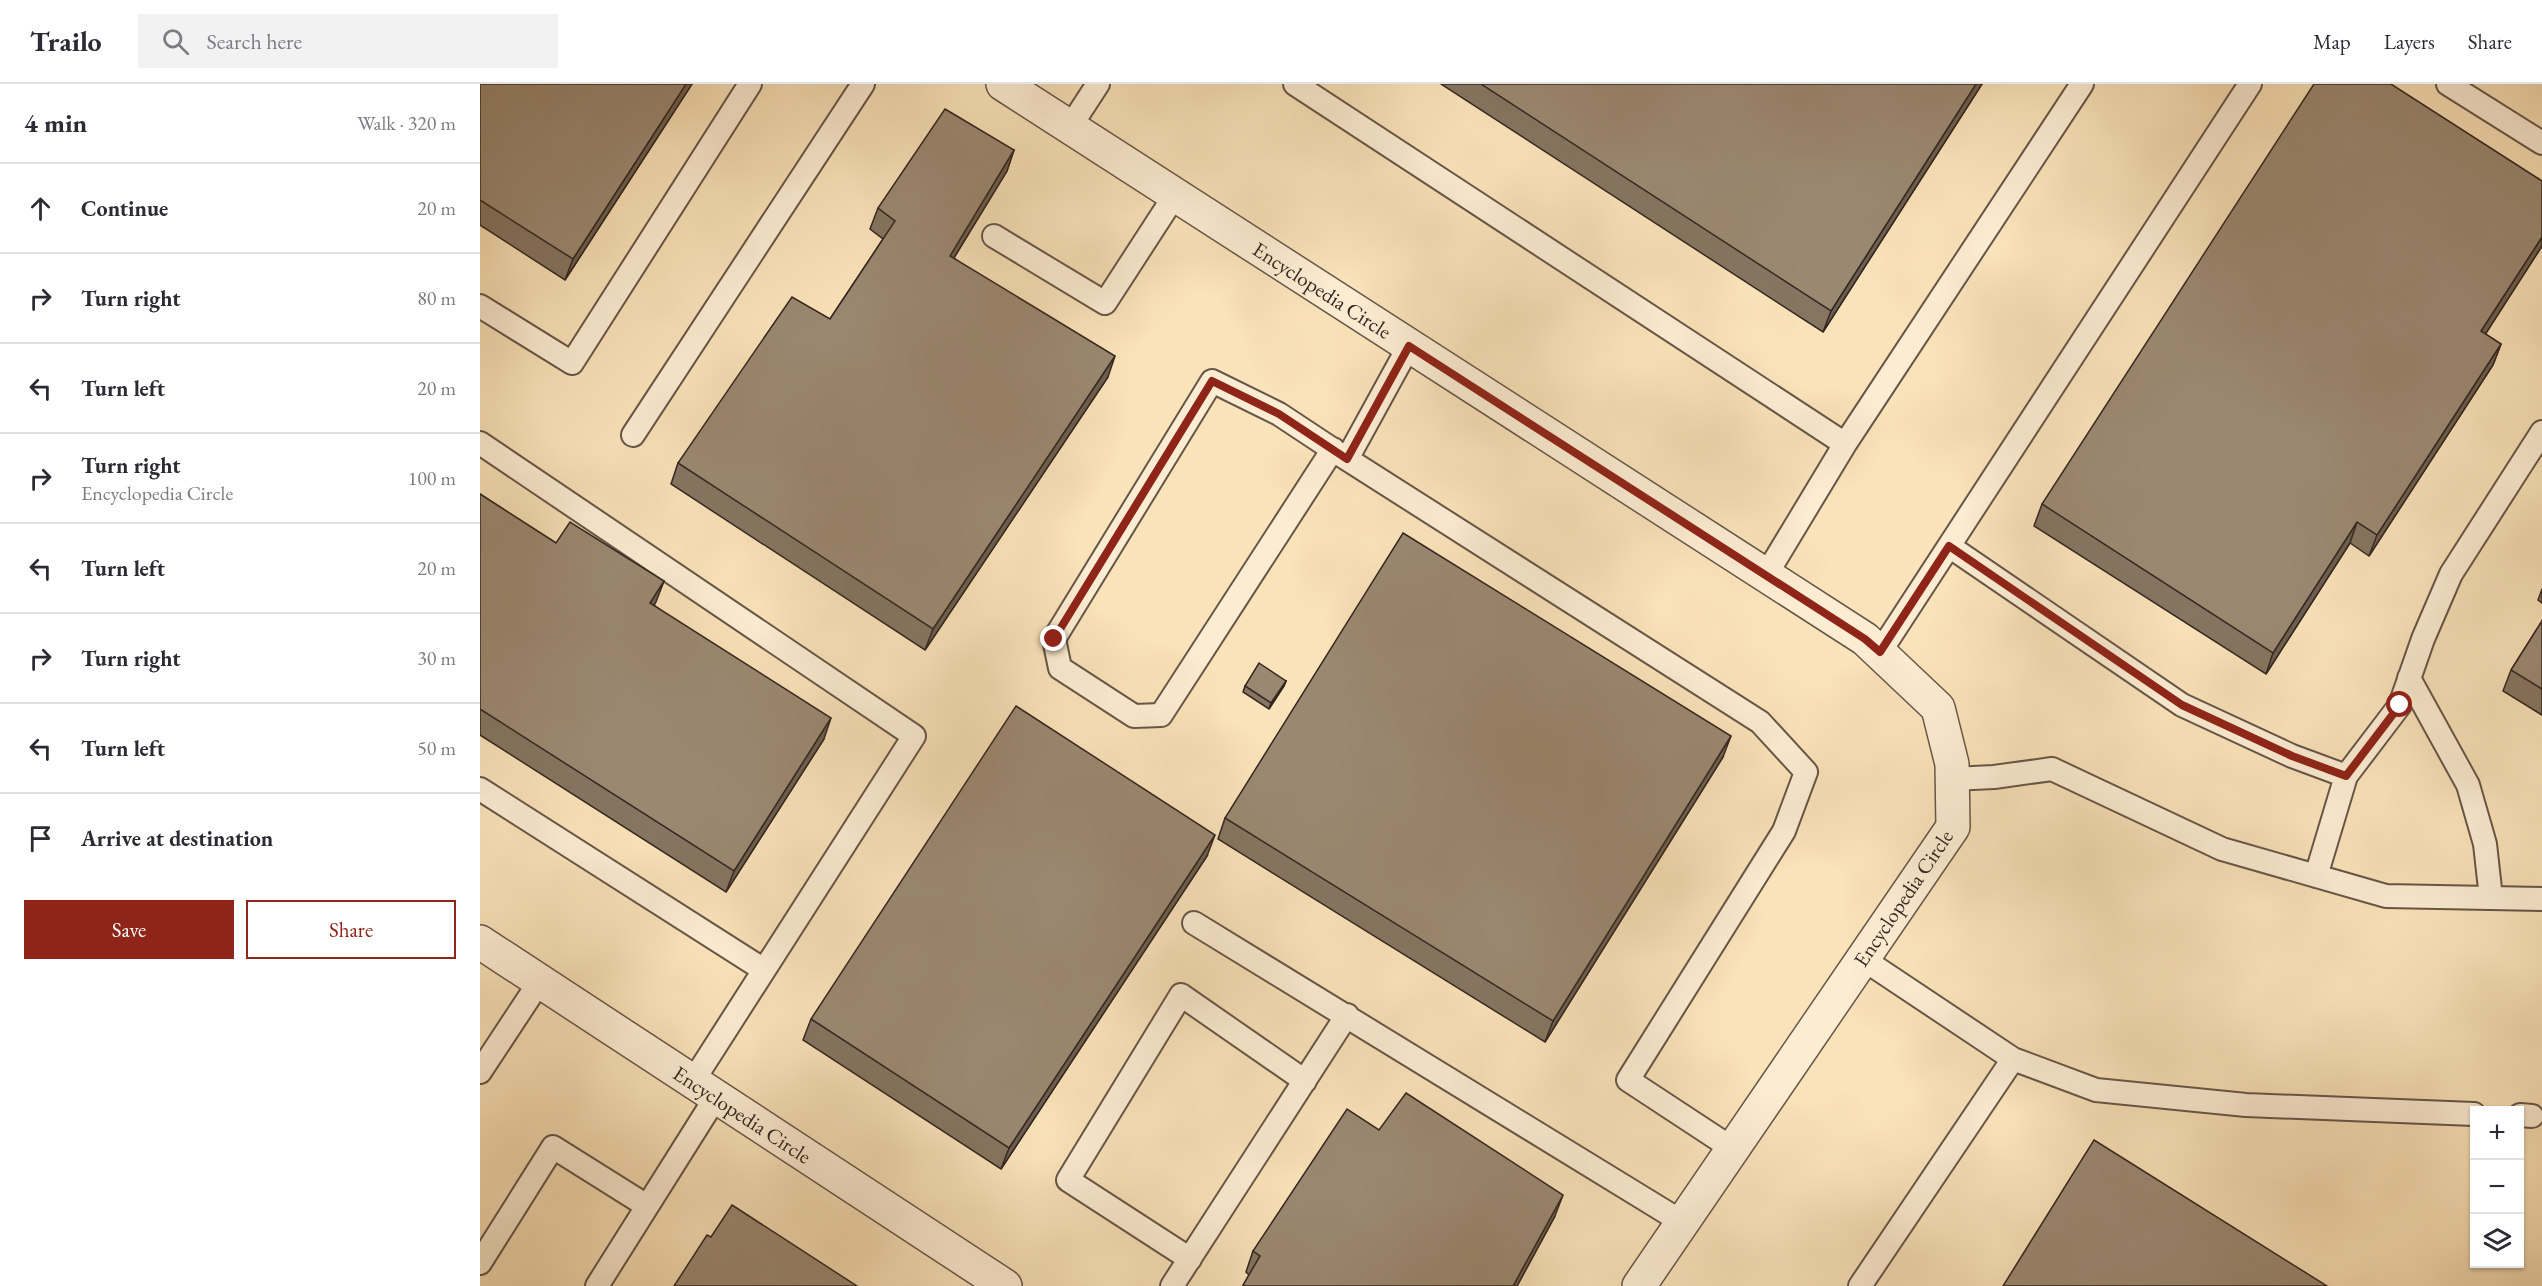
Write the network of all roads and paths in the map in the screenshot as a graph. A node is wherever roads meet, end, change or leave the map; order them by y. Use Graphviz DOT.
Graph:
graph roads {
  1 [pos="750,84"];
  2 [pos="862,84"];
  3 [pos="1003,84"];
  4 [pos="1098,84"];
  5 [pos="1295,84"];
  6 [pos="2082,84"];
  7 [pos="2250,84"];
  8 [pos="2448,84"];
  9 [pos="1070,128"];
  10 [pos="2542,143"];
  11 [pos="1175,195"];
  12 [pos="994,236"];
  13 [pos="480,306"];
  14 [pos="1409,346"];
  15 [pos="2542,432"];
  16 [pos="633,435"];
  17 [pos="480,443"];
  18 [pos="1845,444"];
  19 [pos="1340,454"];
  20 [pos="1949,546"];
  21 [pos="1766,575"];
  22 [pos="1880,652"];
  23 [pos="2409,678"];
  24 [pos="2346,776"];
  25 [pos="1953,779"];
  26 [pos="480,789"];
  27 [pos="2316,876"];
  28 [pos="2491,898"];
  29 [pos="2542,900"];
  30 [pos="1194,923"];
  31 [pos="480,942"];
  32 [pos="1863,959"];
  33 [pos="764,970"];
  34 [pos="540,981"];
  35 [pos="1347,1015"];
  36 [pos="2013,1059"];
  37 [pos="480,1071"];
  38 [pos="1305,1081"];
  39 [pos="704,1089"];
  40 [pos="2470,1114"];
  41 [pos="1733,1149"];
  42 [pos="647,1206"];
  43 [pos="1682,1222"];
  44 [pos="1190,1259"];
  45 [pos="480,1263"];
  46 [pos="597,1286"];
  47 [pos="1005,1286"];
  48 [pos="1172,1286"];
  49 [pos="1638,1286"];
  50 [pos="1860,1286"];
  1 -- 13 [label="lane"];
  2 -- 16 [label="lane"];
  3 -- 9 [label="street, Encyclopedia Circle"];
  4 -- 9 [label="lane"];
  5 -- 18 [label="lane"];
  6 -- 18 [label="lane"];
  7 -- 20 [label="lane"];
  8 -- 10 [label="lane"];
  9 -- 11 [label="street, Encyclopedia Circle"];
  11 -- 12 [label="lane"];
  11 -- 14 [label="street, Encyclopedia Circle"];
  14 -- 19 [label="lane"];
  14 -- 21 [label="street, Encyclopedia Circle"];
  15 -- 23 [label="lane"];
  17 -- 33 [label="lane"];
  18 -- 21 [label="lane"];
  19 -- 19 [label="lane"];
  19 -- 41 [label="lane"];
  20 -- 22 [label="lane"];
  20 -- 24 [label="lane"];
  21 -- 22 [label="street, Encyclopedia Circle"];
  22 -- 25 [label="street, Encyclopedia Circle"];
  23 -- 24 [label="lane"];
  23 -- 28 [label="lane"];
  24 -- 27 [label="lane"];
  25 -- 27 [label="lane"];
  25 -- 32 [label="street, Encyclopedia Circle"];
  26 -- 33 [label="lane"];
  27 -- 28 [label="lane"];
  28 -- 29 [label="lane"];
  30 -- 35 [label="lane"];
  31 -- 34 [label="street, Encyclopedia Circle"];
  32 -- 36 [label="lane"];
  32 -- 41 [label="street, Encyclopedia Circle"];
  33 -- 39 [label="lane"];
  34 -- 37 [label="lane"];
  34 -- 39 [label="street, Encyclopedia Circle"];
  35 -- 38 [label="lane"];
  35 -- 43 [label="lane"];
  36 -- 40 [label="lane"];
  36 -- 50 [label="lane"];
  38 -- 44 [label="lane"];
  38 -- 44 [label="lane"];
  39 -- 42 [label="lane"];
  39 -- 47 [label="street, Encyclopedia Circle"];
  41 -- 43 [label="street, Encyclopedia Circle"];
  42 -- 45 [label="lane"];
  42 -- 46 [label="lane"];
  43 -- 49 [label="street, Encyclopedia Circle"];
  44 -- 48 [label="lane"];
}
